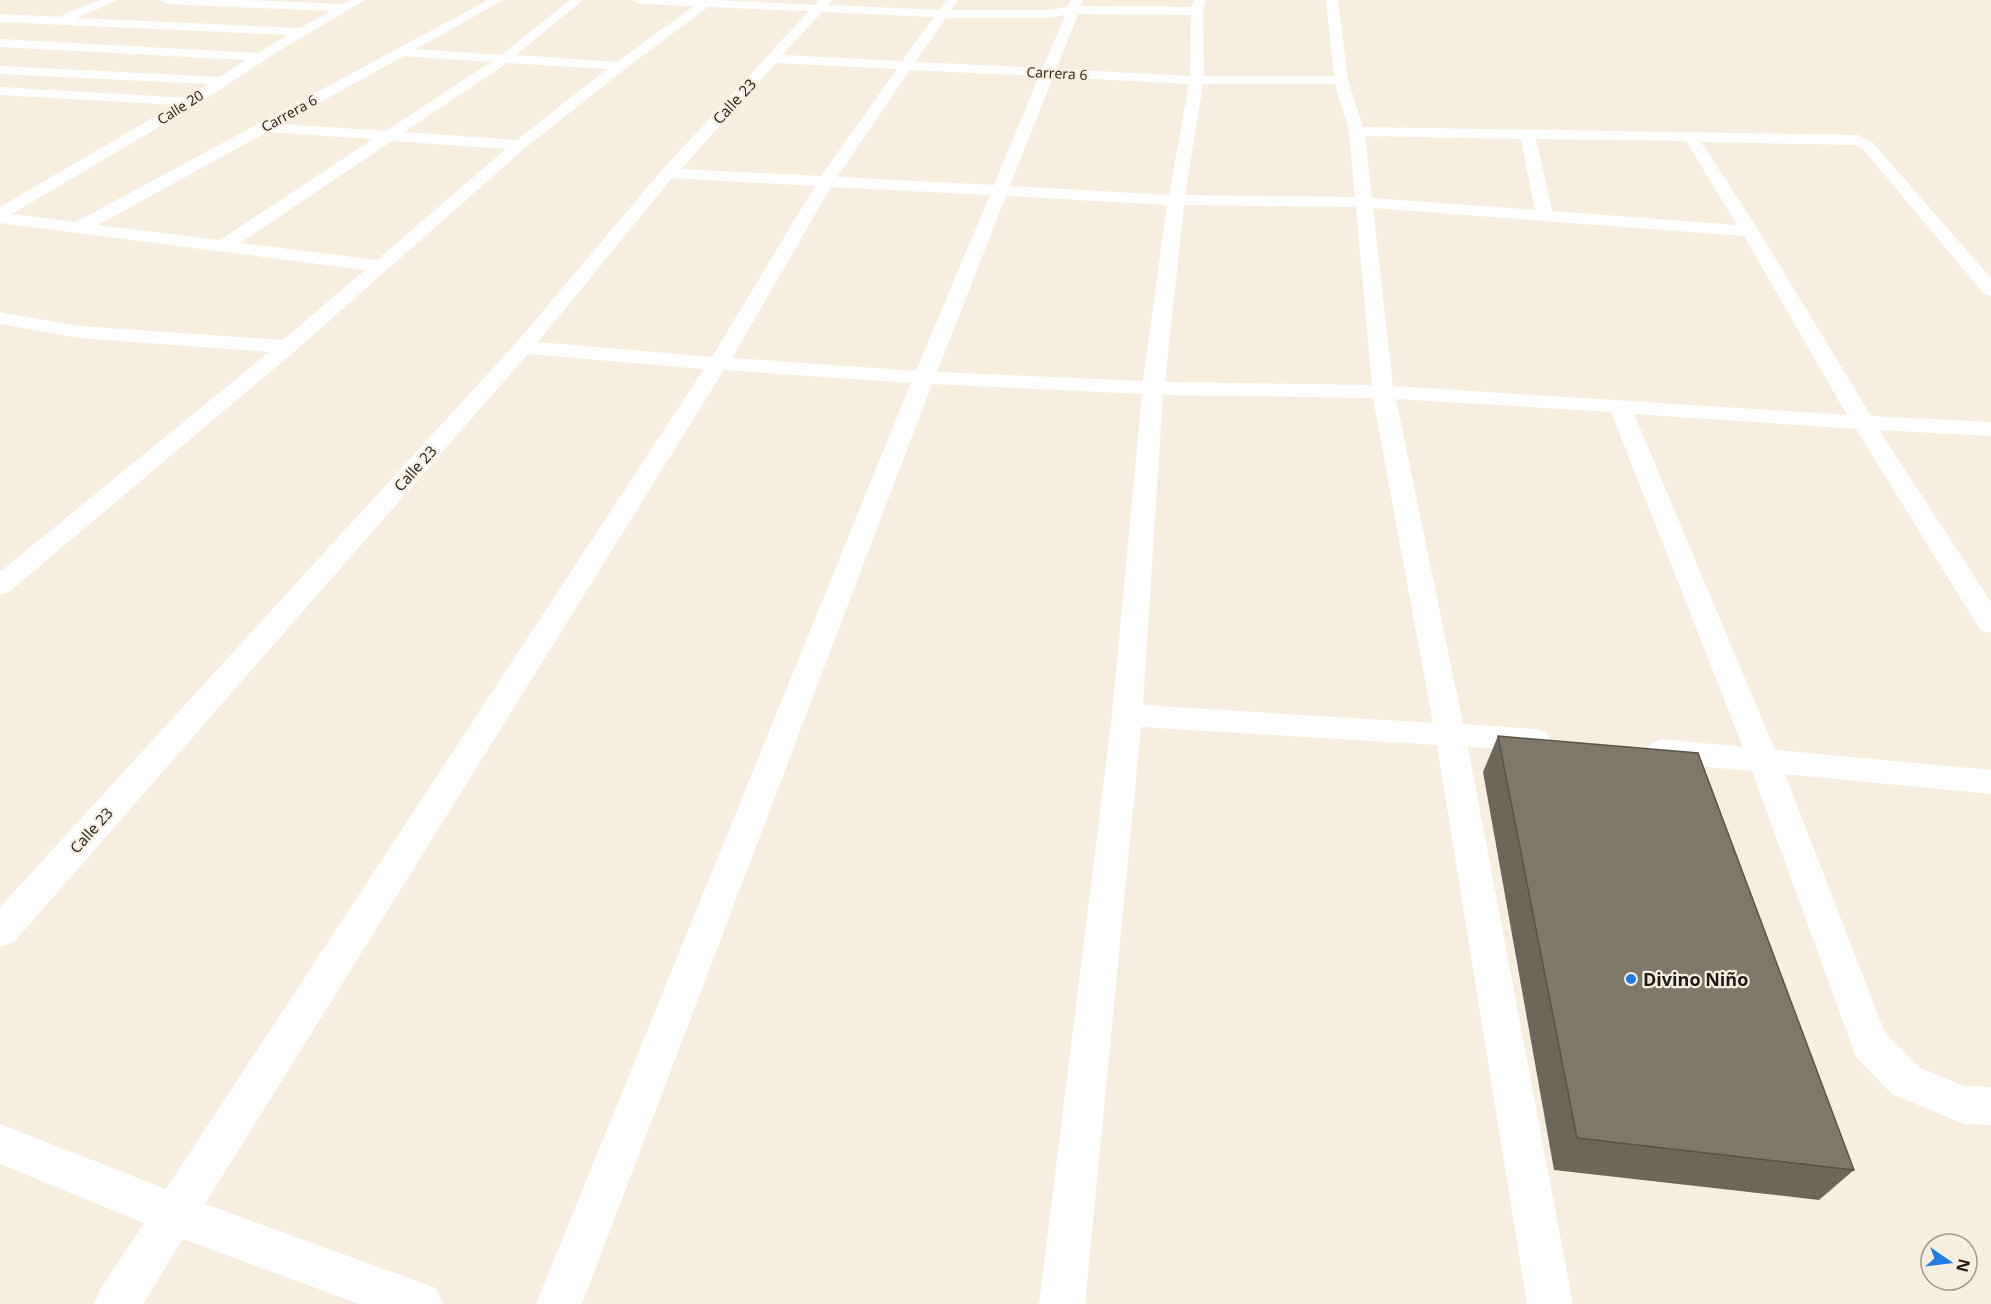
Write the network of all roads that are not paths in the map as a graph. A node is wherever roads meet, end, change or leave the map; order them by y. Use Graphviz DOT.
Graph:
graph roads {
  1 [pos="111,0"];
  2 [pos="166,0"];
  3 [pos="359,0"];
  4 [pos="497,0"];
  5 [pos="577,0"];
  6 [pos="638,0"];
  7 [pos="1332,0"];
  8 [pos="709,1"];
  9 [pos="821,4"];
  10 [pos="1074,5"];
  11 [pos="1199,6"];
  12 [pos="946,7"];
  13 [pos="344,8"];
  14 [pos="0,18"];
  15 [pos="60,21"];
  16 [pos="302,32"];
  17 [pos="1,44"];
  18 [pos="398,52"];
  19 [pos="261,57"];
  20 [pos="504,59"];
  21 [pos="773,59"];
  22 [pos="620,66"];
  23 [pos="907,66"];
  24 [pos="0,70"];
  25 [pos="1047,72"];
  26 [pos="1197,80"];
  27 [pos="1341,80"];
  28 [pos="222,81"];
  29 [pos="0,91"];
  30 [pos="191,102"];
  31 [pos="262,127"];
  32 [pos="1357,131"];
  33 [pos="388,134"];
  34 [pos="1528,135"];
  35 [pos="1691,138"];
  36 [pos="520,145"];
  37 [pos="668,173"];
  38 [pos="825,182"];
  39 [pos="999,191"];
  40 [pos="0,195"];
  41 [pos="28,197"];
  42 [pos="1176,200"];
  43 [pos="1365,202"];
  44 [pos="1544,214"];
  45 [pos="0,216"];
  46 [pos="81,228"];
  47 [pos="1750,231"];
  48 [pos="222,247"];
  49 [pos="379,266"];
  50 [pos="1991,291"];
  51 [pos="0,318"];
  52 [pos="288,347"];
  53 [pos="523,347"];
  54 [pos="717,365"];
  55 [pos="924,378"];
  56 [pos="1153,389"];
  57 [pos="1383,392"];
  58 [pos="1620,406"];
  59 [pos="1864,424"];
  60 [pos="1991,429"];
  61 [pos="0,586"];
  62 [pos="1991,624"];
  63 [pos="1126,715"];
  64 [pos="1450,734"];
  65 [pos="1561,743"];
  66 [pos="1633,749"];
  67 [pos="1764,760"];
  68 [pos="1991,782"];
  69 [pos="0,932"];
  70 [pos="1991,1106"];
  71 [pos="0,1143"];
  72 [pos="176,1215"];
  73 [pos="117,1304"];
  74 [pos="420,1304"];
  75 [pos="559,1304"];
  76 [pos="1062,1304"];
  77 [pos="1550,1304"];
  1 -- 15 [label="street"];
  2 -- 13 [label="street"];
  3 -- 13 [label="street, Calle 20"];
  4 -- 18 [label="street, Carrera 6"];
  5 -- 20 [label="street"];
  6 -- 8 [label="street"];
  7 -- 27 [label="street"];
  8 -- 9 [label="street"];
  8 -- 22 [label="street"];
  9 -- 12 [label="street"];
  9 -- 21 [label="street, Calle 23"];
  10 -- 11 [label="street"];
  10 -- 12 [label="street"];
  10 -- 25 [label="street"];
  11 -- 26 [label="street"];
  12 -- 23 [label="street"];
  13 -- 16 [label="street, Calle 20"];
  14 -- 15 [label="street"];
  15 -- 16 [label="street"];
  15 -- 17 [label="street"];
  16 -- 19 [label="street, Calle 20"];
  17 -- 19 [label="street"];
  18 -- 20 [label="street"];
  18 -- 31 [label="street, Carrera 6"];
  19 -- 28 [label="street, Calle 20"];
  20 -- 22 [label="street"];
  20 -- 33 [label="street"];
  21 -- 23 [label="street, Carrera 6"];
  21 -- 37 [label="street, Calle 23"];
  22 -- 36 [label="street"];
  23 -- 25 [label="street, Carrera 6"];
  23 -- 38 [label="street"];
  24 -- 28 [label="street"];
  25 -- 26 [label="street, Carrera 6"];
  25 -- 39 [label="street"];
  26 -- 27 [label="street, Carrera 6"];
  26 -- 42 [label="street"];
  27 -- 32 [label="street"];
  28 -- 30 [label="street, Calle 20"];
  29 -- 30 [label="street"];
  30 -- 41 [label="street, Calle 20"];
  31 -- 33 [label="street"];
  31 -- 46 [label="street, Carrera 6"];
  32 -- 34 [label="street"];
  32 -- 43 [label="street"];
  33 -- 36 [label="street"];
  33 -- 48 [label="street"];
  34 -- 35 [label="street"];
  34 -- 44 [label="street"];
  35 -- 47 [label="street"];
  35 -- 50 [label="street"];
  36 -- 49 [label="street"];
  37 -- 38 [label="street"];
  37 -- 53 [label="street, Calle 23"];
  38 -- 39 [label="street"];
  38 -- 54 [label="street"];
  39 -- 42 [label="street"];
  39 -- 55 [label="street"];
  40 -- 41 [label="street"];
  41 -- 45 [label="street, Calle 20"];
  42 -- 43 [label="street"];
  42 -- 56 [label="street"];
  43 -- 44 [label="street"];
  43 -- 57 [label="street"];
  44 -- 47 [label="street"];
  45 -- 46 [label="street"];
  46 -- 48 [label="street"];
  47 -- 59 [label="street"];
  48 -- 49 [label="street"];
  49 -- 52 [label="street"];
  51 -- 52 [label="street"];
  52 -- 61 [label="street"];
  53 -- 54 [label="street"];
  53 -- 69 [label="street, Calle 23"];
  54 -- 55 [label="street"];
  54 -- 72 [label="street"];
  55 -- 56 [label="street"];
  55 -- 75 [label="street"];
  56 -- 57 [label="street"];
  56 -- 63 [label="street"];
  57 -- 58 [label="street"];
  57 -- 64 [label="street"];
  58 -- 59 [label="street"];
  58 -- 67 [label="street"];
  59 -- 60 [label="street"];
  59 -- 62 [label="street"];
  63 -- 64 [label="street"];
  63 -- 76 [label="street"];
  64 -- 65 [label="street"];
  64 -- 77 [label="street"];
  66 -- 67 [label="street"];
  67 -- 68 [label="street"];
  67 -- 70 [label="street"];
  71 -- 72 [label="street"];
  72 -- 73 [label="street"];
  72 -- 74 [label="street"];
}
